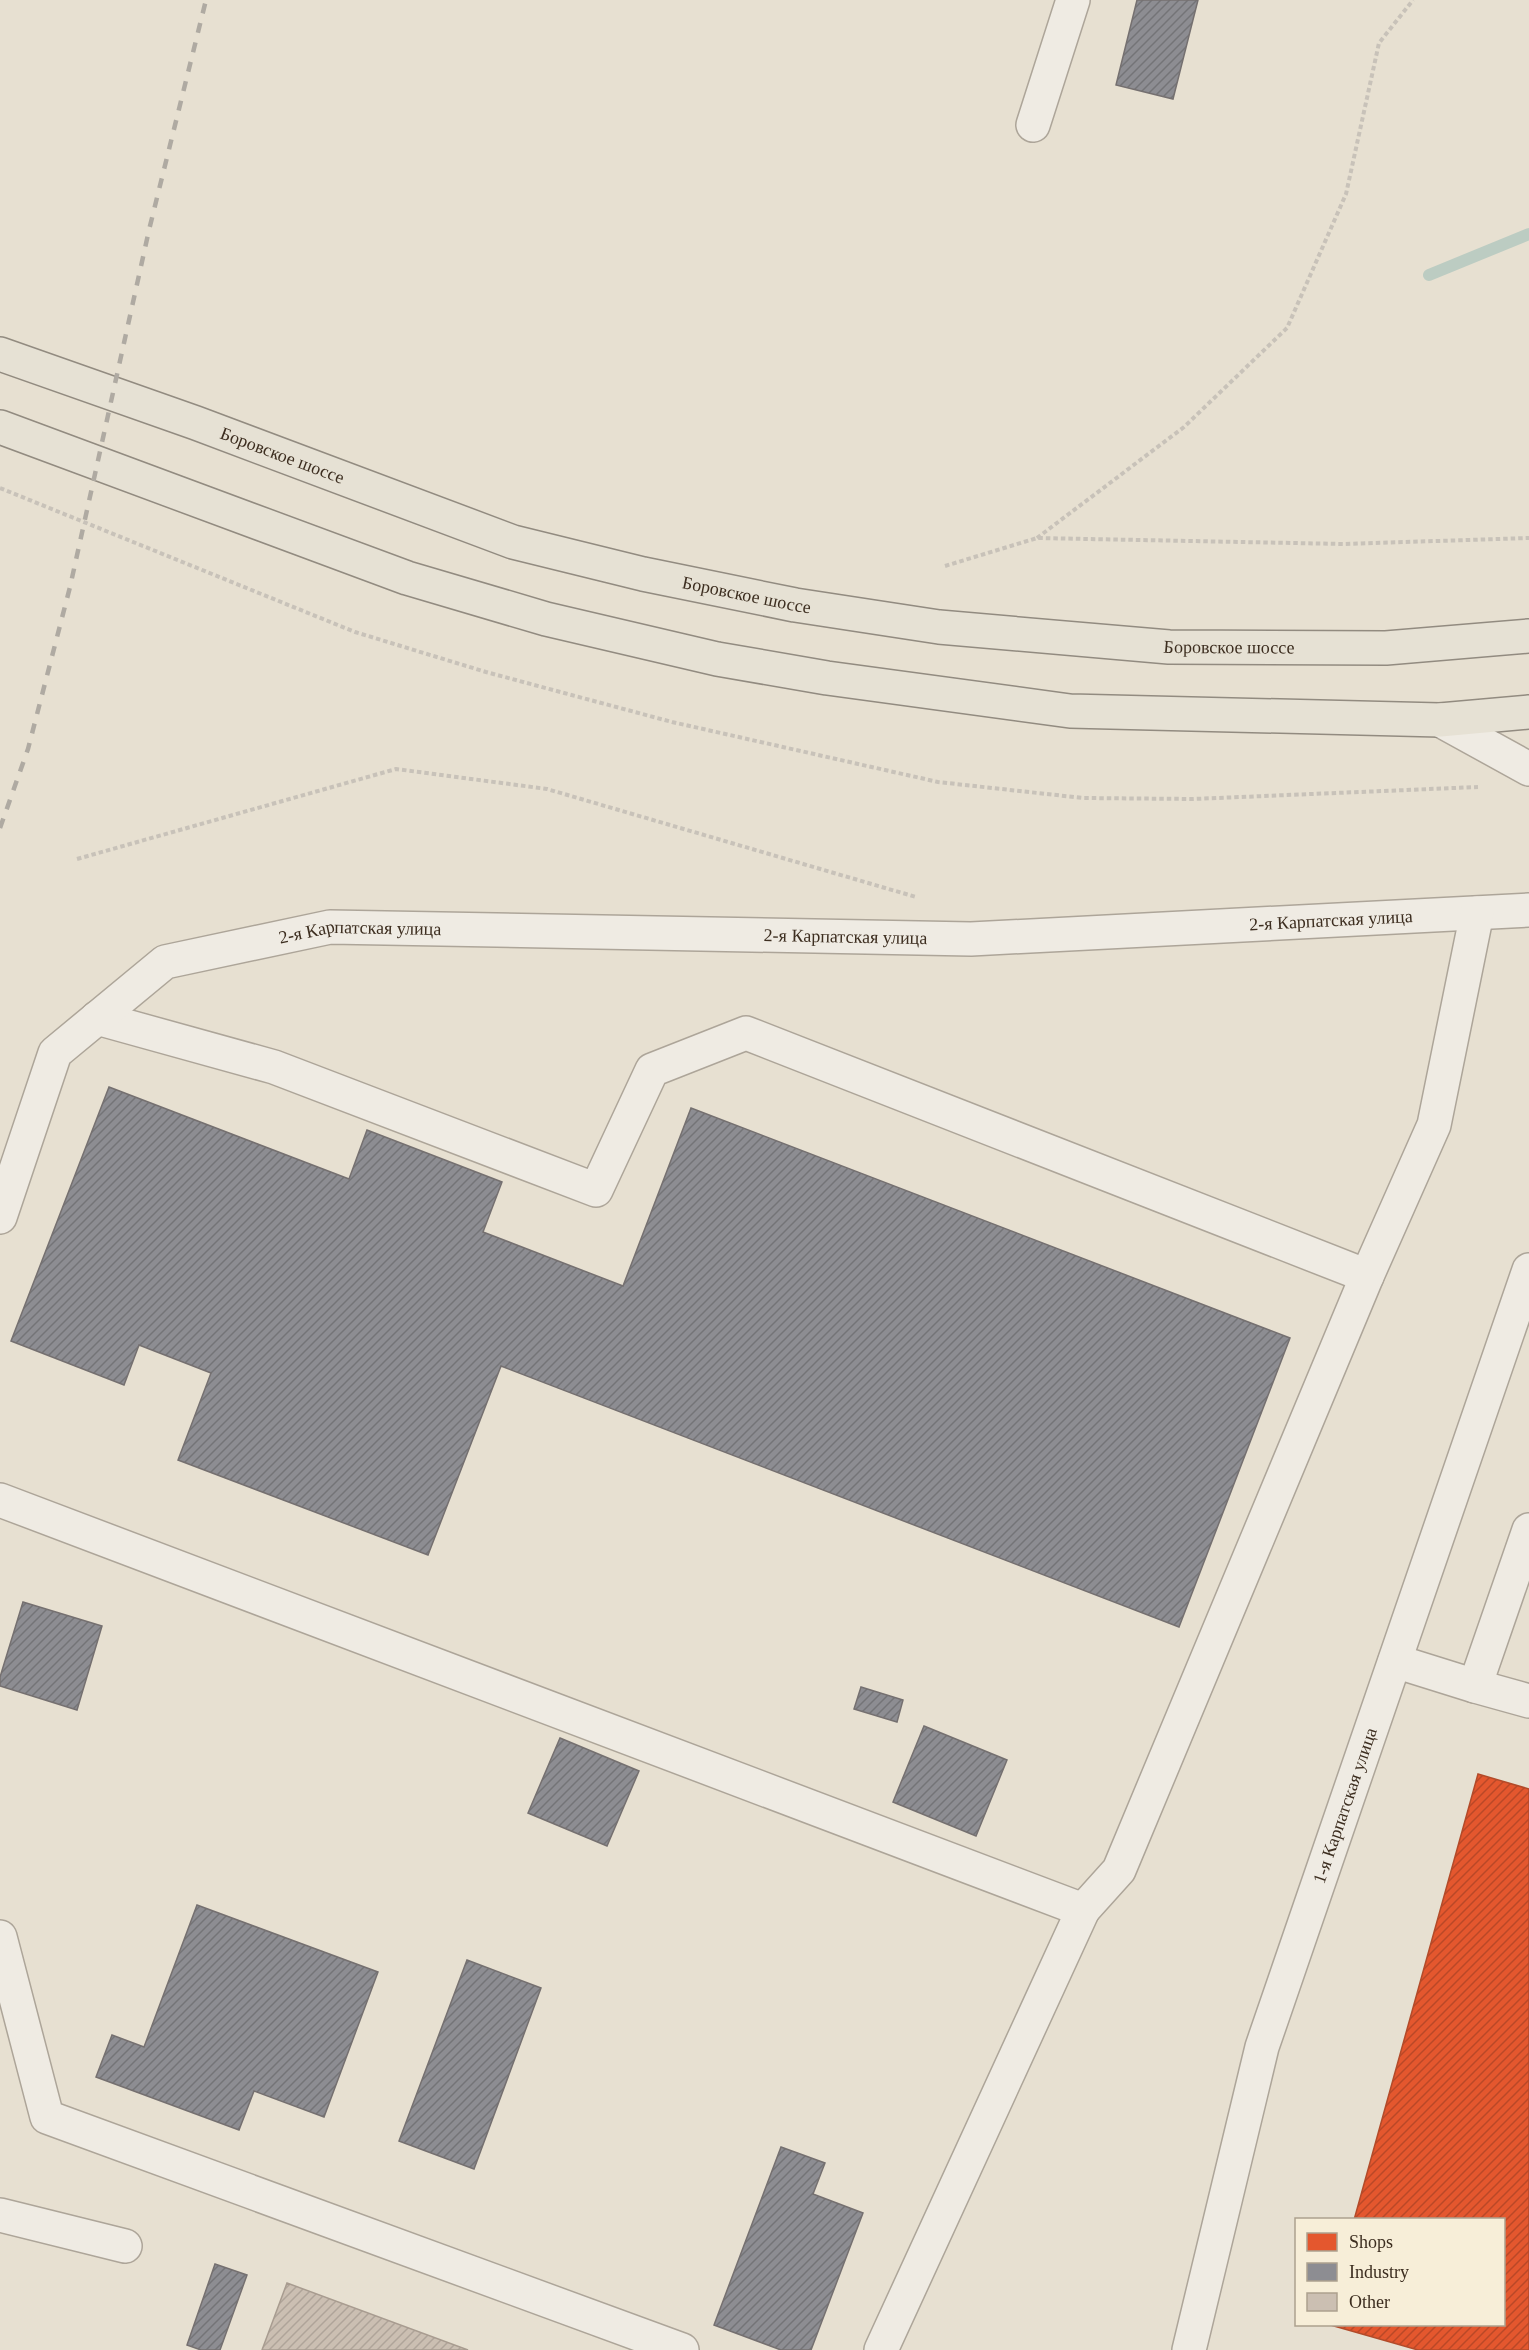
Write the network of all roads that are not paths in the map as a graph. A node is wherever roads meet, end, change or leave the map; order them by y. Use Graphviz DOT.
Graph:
graph roads {
  1 [pos="1073,0"];
  2 [pos="1033,125"];
  3 [pos="0,354"];
  4 [pos="0,427"];
  5 [pos="1529,636"];
  6 [pos="1529,712"];
  7 [pos="1440,720"];
  8 [pos="1529,769"];
  9 [pos="1529,910"];
  10 [pos="1477,913"];
  11 [pos="97,1018"];
  12 [pos="0,1217"];
  13 [pos="1529,1270"];
  14 [pos="1367,1276"];
  15 [pos="0,1500"];
  16 [pos="1529,1530"];
  17 [pos="1395,1661"];
  18 [pos="1475,1686"];
  19 [pos="1529,1701"];
  20 [pos="1083,1910"];
  21 [pos="0,1937"];
  22 [pos="0,2215"];
  23 [pos="125,2246"];
  24 [pos="682,2350"];
  25 [pos="881,2350"];
  26 [pos="1189,2350"];
  1 -- 2 [label="street"];
  3 -- 5 [label="main road, Боровское шоссе"];
  4 -- 7 [label="main road"];
  6 -- 7 [label="main road"];
  7 -- 8 [label="street"];
  9 -- 10 [label="street, 2-я Карпатская улица"];
  10 -- 11 [label="street, 2-я Карпатская улица"];
  10 -- 14 [label="street"];
  11 -- 12 [label="street"];
  11 -- 14 [label="street"];
  13 -- 17 [label="street, 1-я Карпатская улица"];
  14 -- 20 [label="street"];
  15 -- 20 [label="street"];
  16 -- 18 [label="street"];
  17 -- 18 [label="street"];
  17 -- 26 [label="street, 1-я Карпатская улица"];
  18 -- 19 [label="street"];
  20 -- 25 [label="street"];
  21 -- 24 [label="street"];
  22 -- 23 [label="street"];
}
